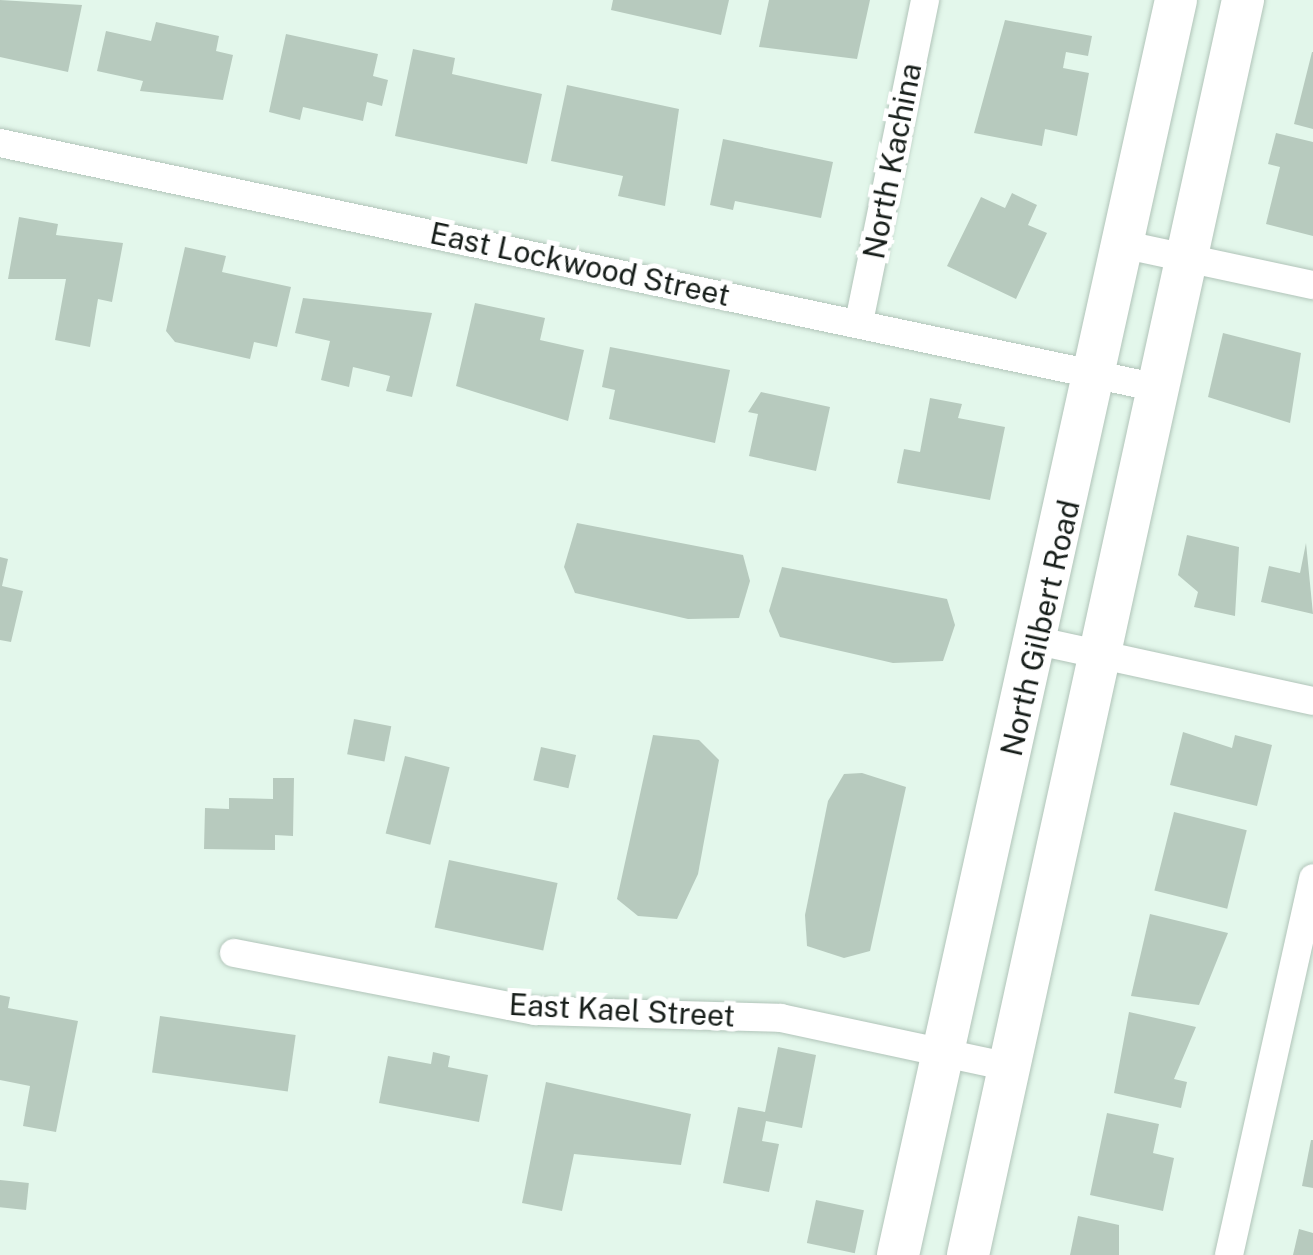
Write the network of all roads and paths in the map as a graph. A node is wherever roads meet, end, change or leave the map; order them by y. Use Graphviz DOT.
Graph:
graph roads {
  1 [pos="925,0"];
  2 [pos="1176,0"];
  3 [pos="1243,0"];
  4 [pos="0,142"];
  5 [pos="1126,245"];
  6 [pos="1187,259"];
  7 [pos="1313,284"];
  8 [pos="860,322"];
  9 [pos="1097,374"];
  10 [pos="1159,388"];
  11 [pos="1038,642"];
  12 [pos="1099,655"];
  13 [pos="1313,701"];
  14 [pos="1313,878"];
  15 [pos="234,953"];
  16 [pos="943,1053"];
  17 [pos="1009,1067"];
  18 [pos="898,1255"];
  19 [pos="968,1255"];
  20 [pos="1229,1255"];
  1 -- 8 [label="street, North Kachina"];
  2 -- 5 [label="main road, North Gilbert Road"];
  3 -- 6 [label="main road, North Gilbert Road"];
  4 -- 8 [label="street, East Lockwood Street"];
  5 -- 6 [label="street"];
  5 -- 9 [label="main road, North Gilbert Road"];
  6 -- 7 [label="street"];
  6 -- 10 [label="main road, North Gilbert Road"];
  8 -- 9 [label="street, East Lockwood Street"];
  9 -- 10 [label="street, East Lockwood Street"];
  9 -- 11 [label="main road, North Gilbert Road"];
  10 -- 12 [label="main road, North Gilbert Road"];
  11 -- 12 [label="street"];
  11 -- 16 [label="main road, North Gilbert Road"];
  12 -- 13 [label="street"];
  12 -- 17 [label="main road, North Gilbert Road"];
  14 -- 20 [label="street"];
  15 -- 16 [label="street, East Kael Street"];
  16 -- 17 [label="street, East Kael Street"];
  16 -- 18 [label="main road, North Gilbert Road"];
  17 -- 19 [label="main road, North Gilbert Road"];
}
